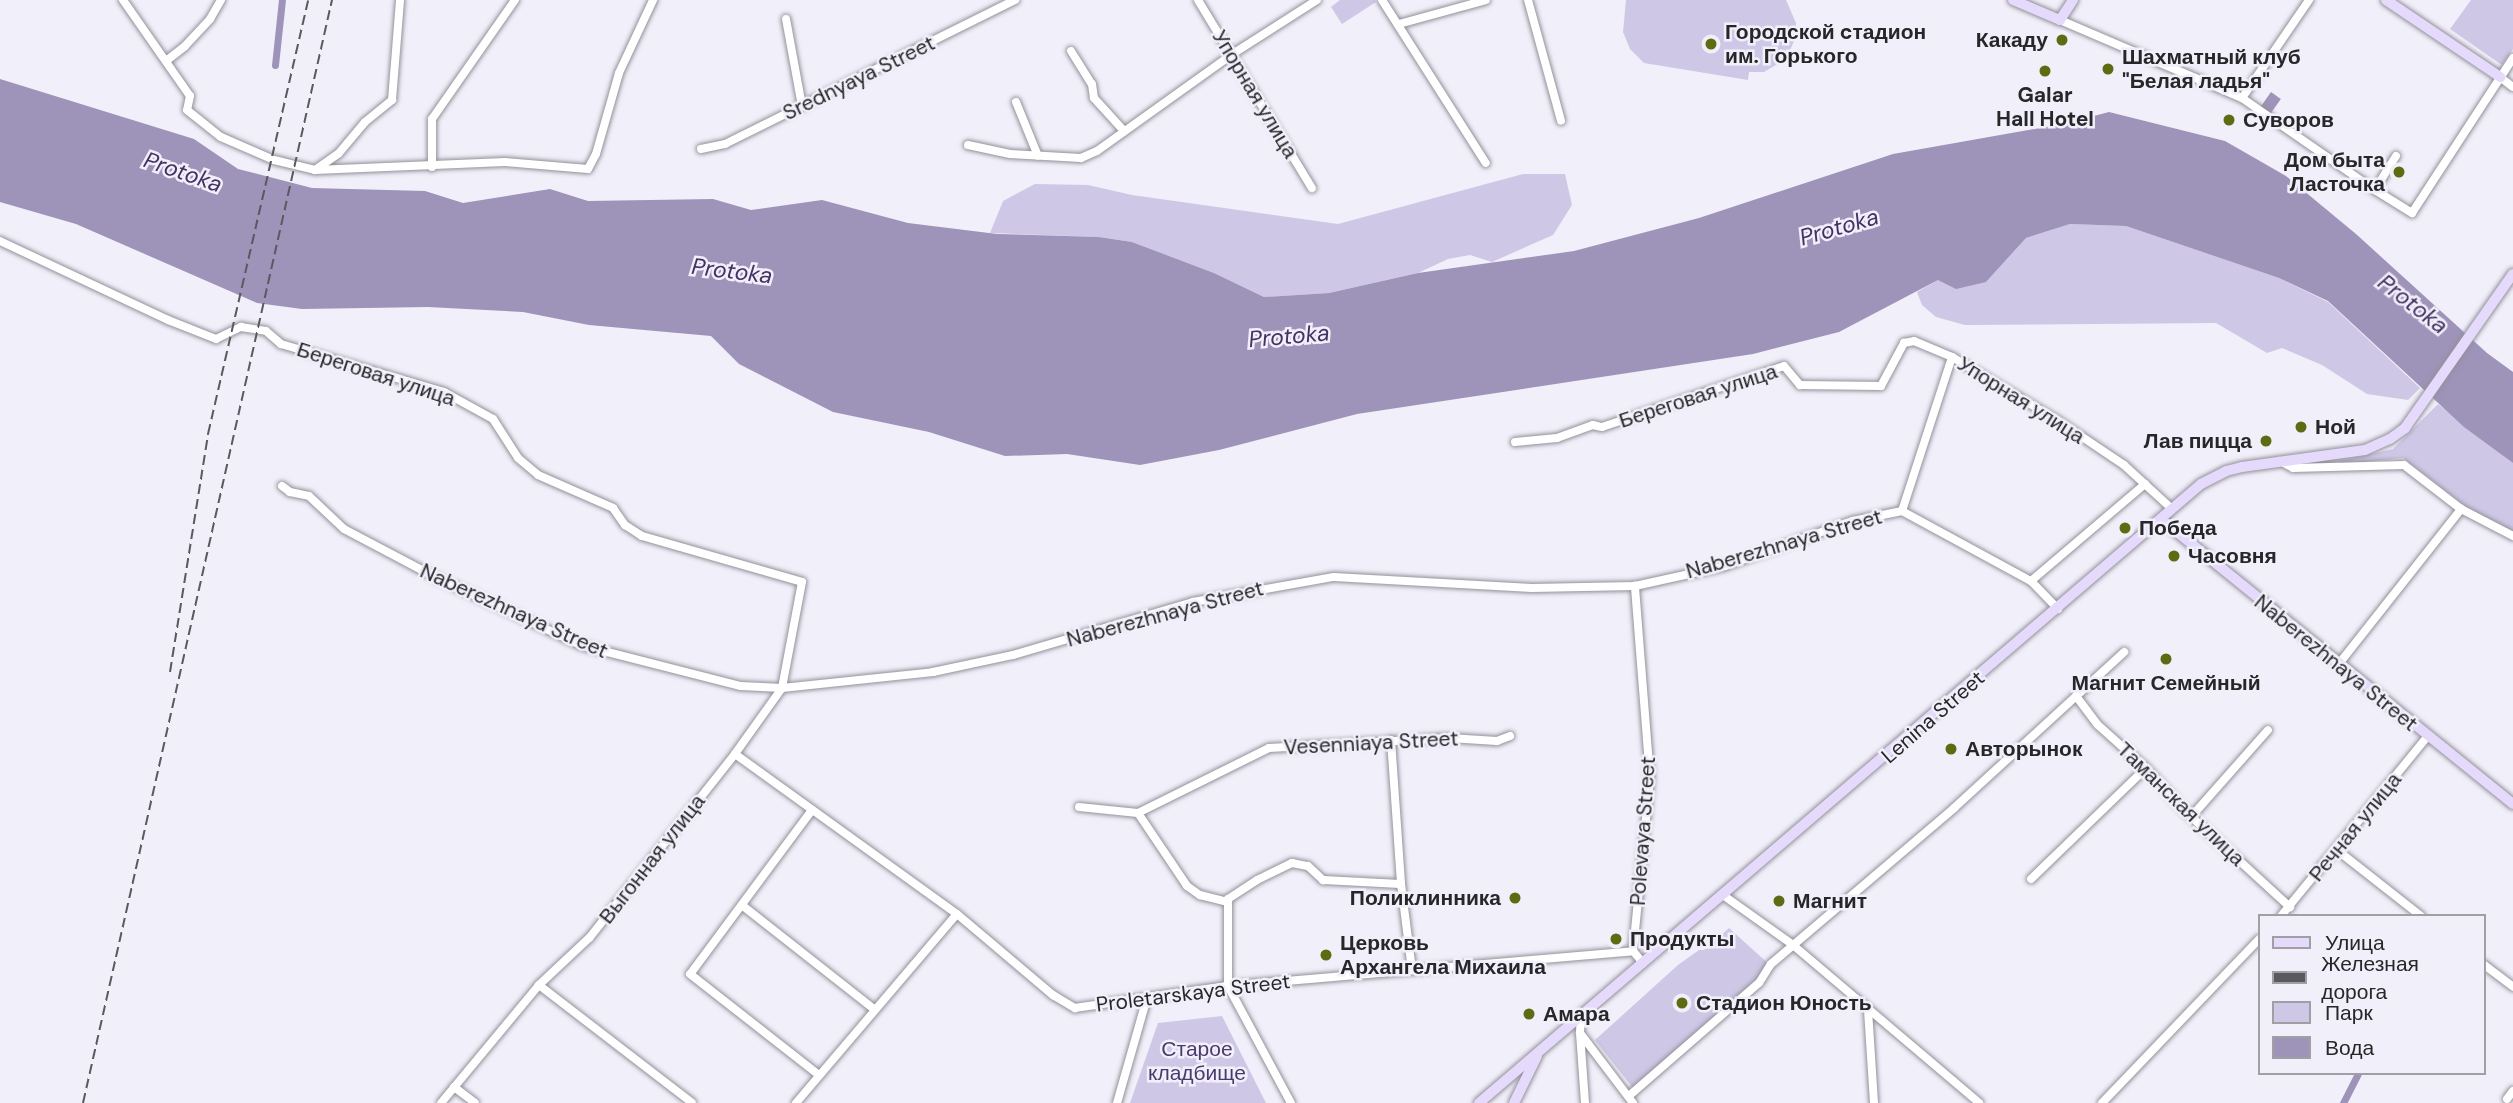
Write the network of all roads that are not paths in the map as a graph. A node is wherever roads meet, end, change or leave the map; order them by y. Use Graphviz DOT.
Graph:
graph roads {
  1 [pos="123,0"];
  2 [pos="221,0"];
  3 [pos="400,0"];
  4 [pos="515,0"];
  5 [pos="653,0"];
  6 [pos="1015,0"];
  7 [pos="1198,0"];
  8 [pos="1317,0"];
  9 [pos="1382,0"];
  10 [pos="1486,0"];
  11 [pos="1528,0"];
  12 [pos="2013,0"];
  13 [pos="2073,0"];
  14 [pos="2309,0"];
  15 [pos="2386,0"];
  16 [pos="786,19"];
  17 [pos="2060,20"];
  18 [pos="1399,24"];
  19 [pos="1070,51"];
  20 [pos="1231,55"];
  21 [pos="2513,58"];
  22 [pos="166,61"];
  23 [pos="2500,78"];
  24 [pos="2513,87"];
  25 [pos="2242,98"];
  26 [pos="1016,102"];
  27 [pos="802,106"];
  28 [pos="1561,121"];
  29 [pos="1124,131"];
  30 [pos="968,145"];
  31 [pos="701,149"];
  32 [pos="1038,156"];
  33 [pos="2396,156"];
  34 [pos="1486,163"];
  35 [pos="432,167"];
  36 [pos="315,170"];
  37 [pos="1312,187"];
  38 [pos="2375,190"];
  39 [pos="0,241"];
  40 [pos="2513,274"];
  41 [pos="1952,357"];
  42 [pos="1875,386"];
  43 [pos="1515,442"];
  44 [pos="2280,461"];
  45 [pos="2145,484"];
  46 [pos="282,486"];
  47 [pos="2172,509"];
  48 [pos="2461,509"];
  49 [pos="1902,511"];
  50 [pos="2161,519"];
  51 [pos="2513,536"];
  52 [pos="802,582"];
  53 [pos="2031,582"];
  54 [pos="1635,586"];
  55 [pos="2059,609"];
  56 [pos="2124,652"];
  57 [pos="2338,665"];
  58 [pos="782,688"];
  59 [pos="2076,696"];
  60 [pos="2268,730"];
  61 [pos="1510,736"];
  62 [pos="2427,737"];
  63 [pos="1391,740"];
  64 [pos="735,754"];
  65 [pos="2146,768"];
  66 [pos="2513,804"];
  67 [pos="1079,807"];
  68 [pos="813,810"];
  69 [pos="1138,813"];
  70 [pos="2192,817"];
  71 [pos="2337,850"];
  72 [pos="2031,879"];
  73 [pos="1401,884"];
  74 [pos="1723,895"];
  75 [pos="1228,902"];
  76 [pos="743,906"];
  77 [pos="2290,907"];
  78 [pos="957,914"];
  79 [pos="2283,914"];
  80 [pos="2418,914"];
  81 [pos="2258,940"];
  82 [pos="1793,945"];
  83 [pos="1633,951"];
  84 [pos="1643,963"];
  85 [pos="2485,966"];
  86 [pos="1412,970"];
  87 [pos="539,985"];
  88 [pos="1228,986"];
  89 [pos="2513,987"];
  90 [pos="1147,998"];
  91 [pos="875,1010"];
  92 [pos="1868,1010"];
  93 [pos="1581,1017"];
  94 [pos="1580,1033"];
  95 [pos="819,1075"];
  96 [pos="1520,1075"];
  97 [pos="454,1087"];
  98 [pos="1631,1099"];
  99 [pos="441,1103"];
  100 [pos="475,1103"];
  101 [pos="692,1103"];
  102 [pos="796,1103"];
  103 [pos="1117,1103"];
  104 [pos="1291,1103"];
  105 [pos="1479,1103"];
  106 [pos="1514,1103"];
  107 [pos="1585,1103"];
  108 [pos="1874,1103"];
  109 [pos="1979,1103"];
  110 [pos="2102,1103"];
  1 -- 22 [label="street"];
  2 -- 22 [label="street"];
  3 -- 36 [label="street"];
  4 -- 35 [label="street"];
  5 -- 35 [label="street"];
  6 -- 27 [label="street, Srednyaya Street"];
  7 -- 20 [label="street, Упорная улица"];
  8 -- 20 [label="street"];
  9 -- 18 [label="street"];
  10 -- 18 [label="street"];
  11 -- 28 [label="street"];
  12 -- 17 [label="main road"];
  13 -- 17 [label="main road"];
  14 -- 25 [label="street"];
  15 -- 23 [label="main road"];
  16 -- 27 [label="street"];
  17 -- 25 [label="street"];
  18 -- 34 [label="street"];
  19 -- 29 [label="street"];
  20 -- 29 [label="street"];
  20 -- 37 [label="street, Упорная улица"];
  21 -- 23 [label="street"];
  22 -- 36 [label="street"];
  23 -- 24 [label="street"];
  23 -- 38 [label="street"];
  25 -- 38 [label="street"];
  26 -- 32 [label="street"];
  27 -- 31 [label="street, Srednyaya Street"];
  29 -- 32 [label="street"];
  30 -- 32 [label="street"];
  33 -- 38 [label="street"];
  35 -- 36 [label="street"];
  39 -- 52 [label="street, Береговая улица"];
  40 -- 44 [label="main road, Lenina Street"];
  41 -- 42 [label="street, Упорная улица"];
  41 -- 45 [label="street, Упорная улица"];
  41 -- 49 [label="street"];
  42 -- 43 [label="street, Береговая улица"];
  44 -- 47 [label="main road, Lenina Street"];
  44 -- 48 [label="street"];
  45 -- 47 [label="street, Упорная улица"];
  45 -- 53 [label="street"];
  46 -- 58 [label="street, Naberezhnaya Street"];
  47 -- 50 [label="main road, Lenina Street"];
  48 -- 51 [label="street"];
  48 -- 57 [label="street"];
  49 -- 53 [label="street, Naberezhnaya Street"];
  49 -- 54 [label="street, Naberezhnaya Street"];
  50 -- 55 [label="main road, Lenina Street"];
  50 -- 57 [label="main road, Naberezhnaya Street"];
  52 -- 58 [label="street, Выгонная улица"];
  53 -- 55 [label="street, Naberezhnaya Street"];
  54 -- 58 [label="street, Naberezhnaya Street"];
  54 -- 83 [label="street, Polevaya Street"];
  55 -- 74 [label="main road, Lenina Street"];
  56 -- 59 [label="street"];
  57 -- 62 [label="main road, Naberezhnaya Street"];
  58 -- 64 [label="street, Выгонная улица"];
  59 -- 65 [label="street, Таманская улица"];
  59 -- 82 [label="street"];
  60 -- 70 [label="street"];
  61 -- 63 [label="street, Vesenniaya Street"];
  62 -- 66 [label="main road, Naberezhnaya Street"];
  62 -- 71 [label="street, Речная улица"];
  63 -- 69 [label="street, Vesenniaya Street"];
  63 -- 73 [label="street"];
  64 -- 68 [label="street, Proletarskaya Street"];
  64 -- 87 [label="street, Выгонная улица"];
  65 -- 70 [label="street, Таманская улица"];
  65 -- 72 [label="street"];
  67 -- 69 [label="street"];
  68 -- 76 [label="street"];
  68 -- 78 [label="street, Proletarskaya Street"];
  69 -- 75 [label="street"];
  70 -- 77 [label="street, Таманская улица"];
  71 -- 77 [label="street, Речная улица"];
  71 -- 80 [label="street"];
  73 -- 75 [label="street"];
  73 -- 86 [label="street"];
  74 -- 82 [label="street"];
  74 -- 84 [label="main road, Lenina Street"];
  75 -- 88 [label="street"];
  76 -- 91 [label="street"];
  76 -- 95 [label="street"];
  77 -- 79 [label="street, Речная улица"];
  78 -- 90 [label="street, Proletarskaya Street"];
  78 -- 91 [label="street"];
  81 -- 110 [label="street"];
  82 -- 92 [label="street"];
  82 -- 98 [label="street"];
  83 -- 84 [label="street"];
  83 -- 86 [label="street, Proletarskaya Street"];
  84 -- 93 [label="main road, Lenina Street"];
  85 -- 89 [label="street"];
  86 -- 88 [label="street, Proletarskaya Street"];
  87 -- 97 [label="street, Выгонная улица"];
  87 -- 101 [label="street"];
  88 -- 90 [label="street, Proletarskaya Street"];
  88 -- 104 [label="street"];
  90 -- 103 [label="street"];
  91 -- 95 [label="street"];
  92 -- 108 [label="street"];
  92 -- 109 [label="street"];
  93 -- 94 [label="street"];
  93 -- 96 [label="main road, Lenina Street"];
  94 -- 98 [label="street"];
  94 -- 107 [label="street"];
  95 -- 102 [label="street"];
  96 -- 105 [label="main road, Lenina Street"];
  96 -- 106 [label="main road"];
  97 -- 99 [label="street, Выгонная улица"];
  97 -- 100 [label="street"];
}
